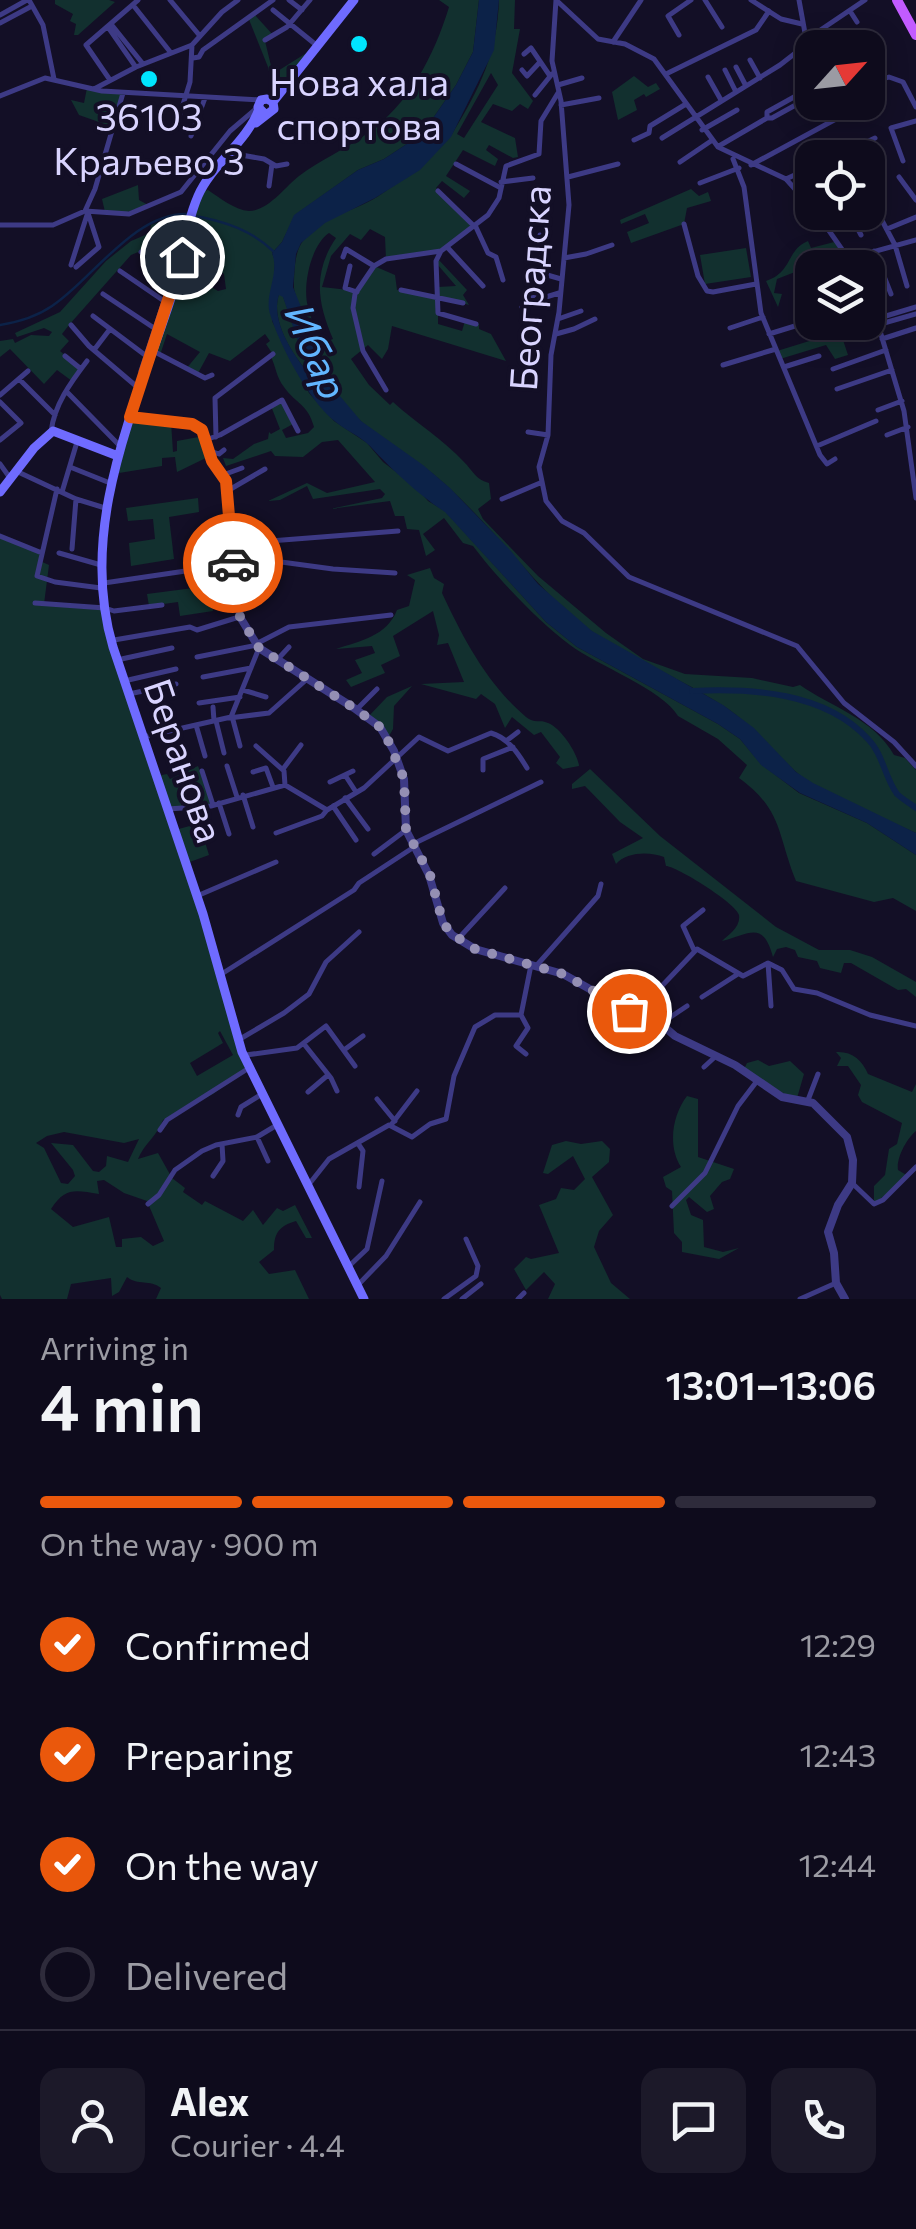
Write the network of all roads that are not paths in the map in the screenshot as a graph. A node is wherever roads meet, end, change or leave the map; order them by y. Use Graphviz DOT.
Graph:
graph roads {
  1 [pos="170,0"];
  2 [pos="217,0"];
  3 [pos="238,0"];
  4 [pos="274,0"];
  5 [pos="289,0"];
  6 [pos="310,0"];
  7 [pos="352,0"];
  8 [pos="556,0"];
  9 [pos="641,0"];
  10 [pos="691,0"];
  11 [pos="704,0"];
  12 [pos="751,0"];
  13 [pos="865,0"];
  14 [pos="801,1"];
  15 [pos="29,2"];
  16 [pos="135,2"];
  17 [pos="903,4"];
  18 [pos="273,10"];
  19 [pos="302,10"];
  20 [pos="769,11"];
  21 [pos="850,11"];
  22 [pos="222,12"];
  23 [pos="0,14"];
  24 [pos="857,22"];
  25 [pos="0,23"];
  26 [pos="290,24"];
  27 [pos="802,24"];
  28 [pos="110,26"];
  29 [pos="722,27"];
  30 [pos="821,30"];
  31 [pos="916,32"];
  32 [pos="680,35"];
  33 [pos="201,37"];
  34 [pos="266,40"];
  35 [pos="612,42"];
  36 [pos="315,44"];
  37 [pos="192,45"];
  38 [pos="171,53"];
  39 [pos="524,54"];
  40 [pos="192,58"];
  41 [pos="750,60"];
  42 [pos="540,62"];
  43 [pos="139,65"];
  44 [pos="736,67"];
  45 [pos="522,70"];
  46 [pos="726,70"];
  47 [pos="552,74"];
  48 [pos="667,74"];
  49 [pos="708,76"];
  50 [pos="582,78"];
  51 [pos="760,78"];
  52 [pos="885,78"];
  53 [pos="54,79"];
  54 [pos="110,80"];
  55 [pos="746,86"];
  56 [pos="559,88"];
  57 [pos="94,90"];
  58 [pos="736,92"];
  59 [pos="123,93"];
  60 [pos="535,95"];
  61 [pos="0,96"];
  62 [pos="795,96"];
  63 [pos="184,97"];
  64 [pos="205,98"];
  65 [pos="599,98"];
  66 [pos="721,100"];
  67 [pos="561,104"];
  68 [pos="686,104"];
  69 [pos="262,105"];
  70 [pos="795,105"];
  71 [pos="916,106"];
  72 [pos="737,110"];
  73 [pos="645,116"];
  74 [pos="694,116"];
  75 [pos="767,118"];
  76 [pos="834,120"];
  77 [pos="916,121"];
  78 [pos="240,122"];
  79 [pos="650,126"];
  80 [pos="176,128"];
  81 [pos="702,130"];
  82 [pos="191,136"];
  83 [pos="240,138"];
  84 [pos="662,138"];
  85 [pos="875,138"];
  86 [pos="634,140"];
  87 [pos="871,140"];
  88 [pos="712,141"];
  89 [pos="718,147"];
  90 [pos="228,156"];
  91 [pos="680,162"];
  92 [pos="903,162"];
  93 [pos="272,164"];
  94 [pos="288,164"];
  95 [pos="456,164"];
  96 [pos="618,164"];
  97 [pos="738,164"];
  98 [pos="751,165"];
  99 [pos="795,176"];
  100 [pos="900,177"];
  101 [pos="533,178"];
  102 [pos="568,178"];
  103 [pos="786,180"];
  104 [pos="700,183"];
  105 [pos="501,185"];
  106 [pos="269,186"];
  107 [pos="795,188"];
  108 [pos="438,191"];
  109 [pos="916,200"];
  110 [pos="87,210"];
  111 [pos="916,216"];
  112 [pos="0,224"];
  113 [pos="684,224"];
  114 [pos="475,225"];
  115 [pos="885,225"];
  116 [pos="887,228"];
  117 [pos="858,230"];
  118 [pos="861,235"];
  119 [pos="540,236"];
  120 [pos="916,240"];
  121 [pos="612,244"];
  122 [pos="896,245"];
  123 [pos="444,249"];
  124 [pos="878,250"];
  125 [pos="141,252"];
  126 [pos="182,256"];
  127 [pos="342,256"];
  128 [pos="564,258"];
  129 [pos="350,266"];
  130 [pos="374,266"];
  131 [pos="174,269"];
  132 [pos="120,271"];
  133 [pos="885,279"];
  134 [pos="503,280"];
  135 [pos="561,280"];
  136 [pos="756,284"];
  137 [pos="482,286"];
  138 [pos="906,286"];
  139 [pos="401,290"];
  140 [pos="357,292"];
  141 [pos="559,293"];
  142 [pos="103,294"];
  143 [pos="891,294"];
  144 [pos="437,296"];
  145 [pos="164,302"];
  146 [pos="463,304"];
  147 [pos="522,307"];
  148 [pos="916,310"];
  149 [pos="582,311"];
  150 [pos="93,316"];
  151 [pos="762,317"];
  152 [pos="594,318"];
  153 [pos="558,319"];
  154 [pos="885,319"];
  155 [pos="71,324"];
  156 [pos="476,324"];
  157 [pos="795,326"];
  158 [pos="154,328"];
  159 [pos="730,328"];
  160 [pos="916,328"];
  161 [pos="110,329"];
  162 [pos="554,334"];
  163 [pos="769,334"];
  164 [pos="885,338"];
  165 [pos="882,340"];
  166 [pos="94,350"];
  167 [pos="776,350"];
  168 [pos="886,350"];
  169 [pos="272,354"];
  170 [pos="65,356"];
  171 [pos="819,356"];
  172 [pos="148,357"];
  173 [pos="87,360"];
  174 [pos="723,366"];
  175 [pos="784,367"];
  176 [pos="81,369"];
  177 [pos="834,369"];
  178 [pos="892,370"];
  179 [pos="28,371"];
  180 [pos="212,374"];
  181 [pos="19,379"];
  182 [pos="136,386"];
  183 [pos="65,389"];
  184 [pos="837,389"];
  185 [pos="386,390"];
  186 [pos="0,398"];
  187 [pos="902,401"];
  188 [pos="878,410"];
  189 [pos="54,415"];
  190 [pos="130,417"];
  191 [pos="876,421"];
  192 [pos="908,427"];
  193 [pos="298,430"];
  194 [pos="52,432"];
  195 [pos="528,432"];
  196 [pos="548,435"];
  197 [pos="216,436"];
  198 [pos="887,436"];
  199 [pos="78,439"];
  200 [pos="0,440"];
  201 [pos="118,444"];
  202 [pos="206,444"];
  203 [pos="817,446"];
  204 [pos="224,450"];
  205 [pos="116,455"];
  206 [pos="835,460"];
  207 [pos="0,464"];
  208 [pos="70,467"];
  209 [pos="242,468"];
  210 [pos="265,468"];
  211 [pos="915,469"];
  212 [pos="13,474"];
  213 [pos="223,475"];
  214 [pos="110,483"];
  215 [pos="540,483"];
  216 [pos="508,487"];
  217 [pos="60,489"];
  218 [pos="522,490"];
  219 [pos="226,491"];
  220 [pos="0,492"];
  221 [pos="502,498"];
  222 [pos="916,498"];
  223 [pos="76,499"];
  224 [pos="105,508"];
  225 [pos="398,531"];
  226 [pos="0,536"];
  227 [pos="256,542"];
  228 [pos="232,544"];
  229 [pos="72,549"];
  230 [pos="42,553"];
  231 [pos="59,553"];
  232 [pos="104,566"];
  233 [pos="206,568"];
  234 [pos="395,573"];
  235 [pos="263,576"];
  236 [pos="234,585"];
  237 [pos="104,587"];
  238 [pos="36,604"];
  239 [pos="162,604"];
  240 [pos="105,608"];
  241 [pos="391,615"];
  242 [pos="240,617"];
  243 [pos="110,640"];
  244 [pos="257,646"];
  245 [pos="289,647"];
  246 [pos="172,648"];
  247 [pos="196,657"];
  248 [pos="117,660"];
  249 [pos="276,660"];
  250 [pos="252,668"];
  251 [pos="176,669"];
  252 [pos="203,677"];
  253 [pos="306,680"];
  254 [pos="124,681"];
  255 [pos="176,684"];
  256 [pos="377,689"];
  257 [pos="128,694"];
  258 [pos="241,694"];
  259 [pos="266,697"];
  260 [pos="199,703"];
  261 [pos="213,707"];
  262 [pos="357,710"];
  263 [pos="231,719"];
  264 [pos="215,721"];
  265 [pos="196,724"];
  266 [pos="518,732"];
  267 [pos="143,737"];
  268 [pos="506,741"];
  269 [pos="302,745"];
  270 [pos="240,746"];
  271 [pos="256,746"];
  272 [pos="513,747"];
  273 [pos="224,753"];
  274 [pos="205,756"];
  275 [pos="396,756"];
  276 [pos="227,766"];
  277 [pos="916,766"];
  278 [pos="528,768"];
  279 [pos="283,769"];
  280 [pos="484,770"];
  281 [pos="202,771"];
  282 [pos="352,771"];
  283 [pos="253,772"];
  284 [pos="345,775"];
  285 [pos="330,782"];
  286 [pos="540,782"];
  287 [pos="285,785"];
  288 [pos="273,787"];
  289 [pos="356,792"];
  290 [pos="240,796"];
  291 [pos="345,798"];
  292 [pos="216,804"];
  293 [pos="330,808"];
  294 [pos="168,809"];
  295 [pos="253,827"];
  296 [pos="368,828"];
  297 [pos="406,830"];
  298 [pos="276,833"];
  299 [pos="229,834"];
  300 [pos="356,840"];
  301 [pos="414,846"];
  302 [pos="374,854"];
  303 [pos="276,862"];
  304 [pos="601,884"];
  305 [pos="505,888"];
  306 [pos="197,896"];
  307 [pos="703,910"];
  308 [pos="360,932"];
  309 [pos="458,939"];
  310 [pos="694,950"];
  311 [pos="768,963"];
  312 [pos="534,964"];
  313 [pos="738,974"];
  314 [pos="220,975"];
  315 [pos="702,997"];
  316 [pos="686,1006"];
  317 [pos="771,1006"];
  318 [pos="640,1010"];
  319 [pos="521,1015"];
  320 [pos="660,1024"];
  321 [pos="916,1026"];
  322 [pos="363,1036"];
  323 [pos="238,1040"];
  324 [pos="304,1044"];
  325 [pos="344,1050"];
  326 [pos="243,1054"];
  327 [pos="526,1054"];
  328 [pos="716,1056"];
  329 [pos="355,1066"];
  330 [pos="704,1067"];
  331 [pos="249,1068"];
  332 [pos="328,1074"];
  333 [pos="818,1074"];
  334 [pos="757,1080"];
  335 [pos="337,1091"];
  336 [pos="417,1091"];
  337 [pos="308,1092"];
  338 [pos="262,1094"];
  339 [pos="376,1099"];
  340 [pos="808,1100"];
  341 [pos="238,1114"];
  342 [pos="393,1123"];
  343 [pos="277,1125"];
  344 [pos="160,1130"];
  345 [pos="257,1138"];
  346 [pos="222,1144"];
  347 [pos="358,1145"];
  348 [pos="268,1161"];
  349 [pos="916,1167"];
  350 [pos="214,1176"];
  351 [pos="382,1181"];
  352 [pos="852,1183"];
  353 [pos="307,1185"];
  354 [pos="359,1187"];
  355 [pos="420,1202"];
  356 [pos="148,1204"];
  357 [pos="672,1206"];
  358 [pos="466,1239"];
  359 [pos="348,1267"];
  360 [pos="836,1283"];
  361 [pos="481,1284"];
  362 [pos="357,1286"];
  363 [pos="524,1293"];
  364 [pos="364,1299"];
  365 [pos="444,1299"];
  366 [pos="462,1299"];
  367 [pos="518,1299"];
  368 [pos="800,1299"];
  369 [pos="845,1299"];
  1 -- 33 [label="street"];
  2 -- 22 [label="street"];
  3 -- 22 [label="street"];
  4 -- 40 [label="street"];
  5 -- 19 [label="street"];
  6 -- 19 [label="street"];
  7 -- 36 [label="main road"];
  7 -- 69 [label="main road"];
  8 -- 35 [label="street"];
  8 -- 47 [label="street, Београдска"];
  9 -- 35 [label="street"];
  10 -- 32 [label="street"];
  11 -- 29 [label="street"];
  12 -- 20 [label="street"];
  13 -- 21 [label="street"];
  14 -- 27 [label="street"];
  15 -- 23 [label="street"];
  15 -- 25 [label="street"];
  15 -- 53 [label="street"];
  16 -- 28 [label="street"];
  16 -- 38 [label="street"];
  17 -- 31 [label="main road"];
  18 -- 26 [label="street"];
  19 -- 26 [label="street"];
  20 -- 27 [label="street"];
  20 -- 48 [label="street"];
  21 -- 24 [label="street"];
  21 -- 30 [label="street"];
  22 -- 33 [label="street"];
  26 -- 34 [label="street"];
  26 -- 36 [label="street"];
  27 -- 51 [label="street"];
  28 -- 43 [label="street"];
  28 -- 54 [label="street"];
  33 -- 37 [label="street"];
  35 -- 48 [label="street"];
  36 -- 69 [label="main road"];
  37 -- 38 [label="street"];
  37 -- 40 [label="street"];
  38 -- 43 [label="street"];
  39 -- 42 [label="street"];
  40 -- 63 [label="street"];
  41 -- 51 [label="street"];
  42 -- 45 [label="street"];
  42 -- 47 [label="street"];
  43 -- 54 [label="street"];
  44 -- 55 [label="street"];
  46 -- 58 [label="street"];
  47 -- 56 [label="street, Београдска"];
  47 -- 60 [label="street"];
  48 -- 68 [label="street"];
  49 -- 66 [label="street"];
  50 -- 56 [label="street"];
  51 -- 55 [label="street"];
  52 -- 71 [label="street"];
  53 -- 57 [label="street"];
  53 -- 61 [label="street"];
  54 -- 57 [label="street"];
  55 -- 58 [label="street"];
  56 -- 67 [label="street, Београдска"];
  56 -- 105 [label="street"];
  57 -- 59 [label="street"];
  58 -- 66 [label="street"];
  59 -- 63 [label="street"];
  59 -- 110 [label="street"];
  62 -- 75 [label="street"];
  63 -- 64 [label="street"];
  63 -- 80 [label="street"];
  64 -- 69 [label="street"];
  64 -- 82 [label="street"];
  65 -- 67 [label="street"];
  66 -- 74 [label="street"];
  67 -- 102 [label="street, Београдска"];
  68 -- 74 [label="street"];
  68 -- 79 [label="street"];
  69 -- 78 [label="street"];
  69 -- 83 [label="main road"];
  69 -- 90 [label="main road"];
  70 -- 75 [label="street"];
  72 -- 81 [label="street"];
  73 -- 79 [label="street"];
  74 -- 81 [label="street"];
  74 -- 84 [label="street"];
  75 -- 89 [label="street"];
  76 -- 98 [label="street"];
  77 -- 92 [label="street"];
  78 -- 83 [label="street"];
  78 -- 110 [label="street"];
  79 -- 86 [label="street"];
  81 -- 88 [label="street"];
  83 -- 90 [label="main road"];
  85 -- 87 [label="street"];
  88 -- 89 [label="street"];
  88 -- 91 [label="street"];
  89 -- 97 [label="street"];
  90 -- 93 [label="street"];
  90 -- 126 [label="main road, Беранова"];
  93 -- 94 [label="street"];
  93 -- 106 [label="street"];
  95 -- 105 [label="street"];
  96 -- 102 [label="street"];
  97 -- 98 [label="street"];
  97 -- 104 [label="street"];
  97 -- 136 [label="street"];
  98 -- 103 [label="street"];
  99 -- 103 [label="street"];
  100 -- 109 [label="street"];
  101 -- 105 [label="street"];
  102 -- 128 [label="street, Београдска"];
  103 -- 107 [label="street"];
  105 -- 114 [label="street"];
  108 -- 114 [label="street"];
  110 -- 110 [label="street"];
  110 -- 112 [label="street"];
  111 -- 116 [label="street"];
  113 -- 136 [label="street"];
  114 -- 123 [label="street"];
  114 -- 134 [label="street"];
  115 -- 116 [label="street"];
  116 -- 122 [label="street"];
  117 -- 118 [label="street"];
  119 -- 135 [label="street"];
  120 -- 122 [label="street"];
  121 -- 128 [label="street"];
  122 -- 124 [label="street"];
  122 -- 138 [label="street"];
  123 -- 130 [label="street"];
  123 -- 137 [label="street"];
  123 -- 144 [label="street"];
  125 -- 131 [label="street"];
  126 -- 131 [label="street, Беранова"];
  126 -- 172 [label="main road, Беранова"];
  127 -- 130 [label="street"];
  128 -- 135 [label="street, Београдска"];
  129 -- 140 [label="street"];
  130 -- 140 [label="street"];
  131 -- 145 [label="street, Беранова"];
  132 -- 145 [label="street"];
  133 -- 143 [label="street"];
  135 -- 141 [label="street, Београдска"];
  136 -- 151 [label="street"];
  139 -- 144 [label="street"];
  140 -- 185 [label="street"];
  141 -- 147 [label="street"];
  141 -- 153 [label="street, Београдска"];
  142 -- 158 [label="street"];
  144 -- 146 [label="street"];
  144 -- 156 [label="street"];
  145 -- 158 [label="street, Беранова"];
  148 -- 154 [label="street"];
  149 -- 153 [label="street"];
  150 -- 161 [label="street"];
  151 -- 159 [label="street"];
  151 -- 163 [label="street"];
  152 -- 162 [label="street"];
  153 -- 162 [label="street, Београдска"];
  155 -- 166 [label="street"];
  157 -- 163 [label="street"];
  158 -- 172 [label="street, Беранова"];
  160 -- 164 [label="street"];
  161 -- 166 [label="street"];
  161 -- 172 [label="street"];
  162 -- 196 [label="street, Београдска"];
  163 -- 167 [label="street"];
  165 -- 168 [label="street"];
  166 -- 182 [label="street"];
  167 -- 174 [label="street"];
  167 -- 175 [label="street"];
  168 -- 177 [label="street"];
  168 -- 178 [label="street"];
  169 -- 197 [label="street"];
  170 -- 176 [label="street"];
  171 -- 175 [label="street"];
  172 -- 180 [label="street"];
  172 -- 182 [label="street, Беранова"];
  172 -- 190 [label="main road, Беранова"];
  173 -- 176 [label="street"];
  175 -- 203 [label="street"];
  176 -- 183 [label="street"];
  178 -- 184 [label="street"];
  178 -- 187 [label="street"];
  179 -- 181 [label="street"];
  181 -- 186 [label="street"];
  181 -- 189 [label="street"];
  182 -- 201 [label="street, Беранова"];
  183 -- 189 [label="street"];
  183 -- 201 [label="street"];
  186 -- 200 [label="street"];
  187 -- 188 [label="street"];
  187 -- 192 [label="street"];
  189 -- 194 [label="street"];
  190 -- 202 [label="street"];
  190 -- 205 [label="main road, Беранова"];
  191 -- 203 [label="street"];
  192 -- 198 [label="street"];
  192 -- 211 [label="street"];
  193 -- 197 [label="street"];
  194 -- 199 [label="main road"];
  194 -- 212 [label="main road"];
  195 -- 196 [label="street, Београдска"];
  196 -- 215 [label="street, Београдска"];
  197 -- 202 [label="street"];
  199 -- 205 [label="main road"];
  199 -- 208 [label="street"];
  201 -- 205 [label="street, Беранова"];
  202 -- 204 [label="street"];
  202 -- 213 [label="street"];
  203 -- 206 [label="street"];
  205 -- 214 [label="main road, Беранова"];
  207 -- 212 [label="street"];
  208 -- 214 [label="street"];
  208 -- 217 [label="street"];
  209 -- 213 [label="street"];
  210 -- 219 [label="street"];
  211 -- 222 [label="street"];
  212 -- 217 [label="street"];
  212 -- 220 [label="main road"];
  213 -- 219 [label="street"];
  214 -- 224 [label="main road, Беранова"];
  215 -- 218 [label="street"];
  215 -- 277 [label="street"];
  216 -- 218 [label="street"];
  217 -- 223 [label="street"];
  217 -- 230 [label="street"];
  218 -- 221 [label="street"];
  219 -- 228 [label="street"];
  223 -- 224 [label="street"];
  223 -- 229 [label="street"];
  224 -- 232 [label="main road, Беранова"];
  225 -- 227 [label="street"];
  226 -- 230 [label="street"];
  227 -- 228 [label="street"];
  227 -- 234 [label="street"];
  228 -- 236 [label="street"];
  230 -- 237 [label="street"];
  231 -- 232 [label="street"];
  232 -- 237 [label="main road, Беранова"];
  233 -- 237 [label="street"];
  235 -- 236 [label="street"];
  236 -- 242 [label="street"];
  237 -- 239 [label="street"];
  237 -- 240 [label="main road, Беранова"];
  238 -- 240 [label="street"];
  240 -- 243 [label="main road, Беранова"];
  241 -- 244 [label="street"];
  242 -- 243 [label="street"];
  242 -- 244 [label="street"];
  243 -- 248 [label="main road, Беранова"];
  244 -- 247 [label="street"];
  244 -- 249 [label="street"];
  244 -- 250 [label="street"];
  245 -- 249 [label="street"];
  246 -- 248 [label="street"];
  248 -- 254 [label="main road, Беранова"];
  249 -- 253 [label="street"];
  250 -- 252 [label="street"];
  250 -- 258 [label="street"];
  251 -- 254 [label="street"];
  253 -- 262 [label="street"];
  253 -- 263 [label="street"];
  254 -- 257 [label="main road, Беранова"];
  255 -- 257 [label="street"];
  256 -- 262 [label="street"];
  257 -- 267 [label="main road, Беранова"];
  258 -- 259 [label="street"];
  258 -- 260 [label="street"];
  258 -- 263 [label="street"];
  261 -- 264 [label="street"];
  262 -- 275 [label="street"];
  263 -- 264 [label="street"];
  263 -- 270 [label="street"];
  264 -- 265 [label="street"];
  264 -- 273 [label="street"];
  265 -- 267 [label="street"];
  265 -- 274 [label="street"];
  266 -- 268 [label="street"];
  267 -- 294 [label="main road, Беранова"];
  268 -- 272 [label="street"];
  268 -- 275 [label="street"];
  269 -- 279 [label="street"];
  271 -- 279 [label="street"];
  272 -- 278 [label="street"];
  272 -- 280 [label="street"];
  275 -- 289 [label="street"];
  275 -- 297 [label="street"];
  276 -- 290 [label="street"];
  279 -- 287 [label="street"];
  281 -- 292 [label="street"];
  282 -- 284 [label="street"];
  283 -- 288 [label="street"];
  284 -- 285 [label="street"];
  284 -- 289 [label="street"];
  286 -- 301 [label="street"];
  287 -- 288 [label="street"];
  287 -- 293 [label="street"];
  288 -- 290 [label="street"];
  289 -- 291 [label="street"];
  290 -- 292 [label="street"];
  290 -- 295 [label="street"];
  291 -- 293 [label="street"];
  291 -- 296 [label="street"];
  292 -- 294 [label="street"];
  292 -- 299 [label="street"];
  293 -- 298 [label="street"];
  293 -- 300 [label="street"];
  294 -- 306 [label="main road, Беранова"];
  297 -- 301 [label="street"];
  297 -- 302 [label="street"];
  301 -- 309 [label="street"];
  301 -- 314 [label="street"];
  303 -- 306 [label="street"];
  304 -- 312 [label="street"];
  305 -- 309 [label="street"];
  306 -- 314 [label="main road, Беранова"];
  307 -- 310 [label="street"];
  308 -- 323 [label="street"];
  309 -- 312 [label="street"];
  310 -- 313 [label="street"];
  310 -- 318 [label="street"];
  311 -- 313 [label="street"];
  311 -- 317 [label="street"];
  311 -- 321 [label="street"];
  312 -- 318 [label="street"];
  312 -- 319 [label="street"];
  313 -- 315 [label="street"];
  314 -- 323 [label="main road, Беранова"];
  316 -- 320 [label="street"];
  318 -- 320 [label="street"];
  319 -- 327 [label="street"];
  319 -- 342 [label="street"];
  320 -- 328 [label="street"];
  322 -- 325 [label="street"];
  323 -- 326 [label="main road, Беранова"];
  324 -- 325 [label="street"];
  324 -- 326 [label="street"];
  324 -- 332 [label="street"];
  325 -- 329 [label="street"];
  326 -- 331 [label="main road, Беранова"];
  328 -- 330 [label="street"];
  328 -- 334 [label="street"];
  331 -- 338 [label="main road, Беранова"];
  331 -- 344 [label="street"];
  332 -- 335 [label="street"];
  332 -- 337 [label="street"];
  333 -- 340 [label="street"];
  334 -- 340 [label="street"];
  334 -- 357 [label="street"];
  336 -- 342 [label="street"];
  338 -- 341 [label="street"];
  338 -- 343 [label="main road, Беранова"];
  339 -- 342 [label="street"];
  340 -- 352 [label="street"];
  342 -- 347 [label="street"];
  343 -- 345 [label="street"];
  343 -- 353 [label="main road, Беранова"];
  345 -- 346 [label="street"];
  345 -- 348 [label="street"];
  346 -- 350 [label="street"];
  346 -- 356 [label="street"];
  347 -- 353 [label="street"];
  347 -- 354 [label="street"];
  349 -- 352 [label="street"];
  351 -- 359 [label="street"];
  352 -- 360 [label="street"];
  353 -- 359 [label="main road, Беранова"];
  355 -- 362 [label="street"];
  358 -- 365 [label="street"];
  359 -- 362 [label="main road, Беранова"];
  360 -- 368 [label="street"];
  360 -- 369 [label="street"];
  361 -- 366 [label="street"];
  362 -- 364 [label="main road, Беранова"];
  363 -- 367 [label="street"];
}
